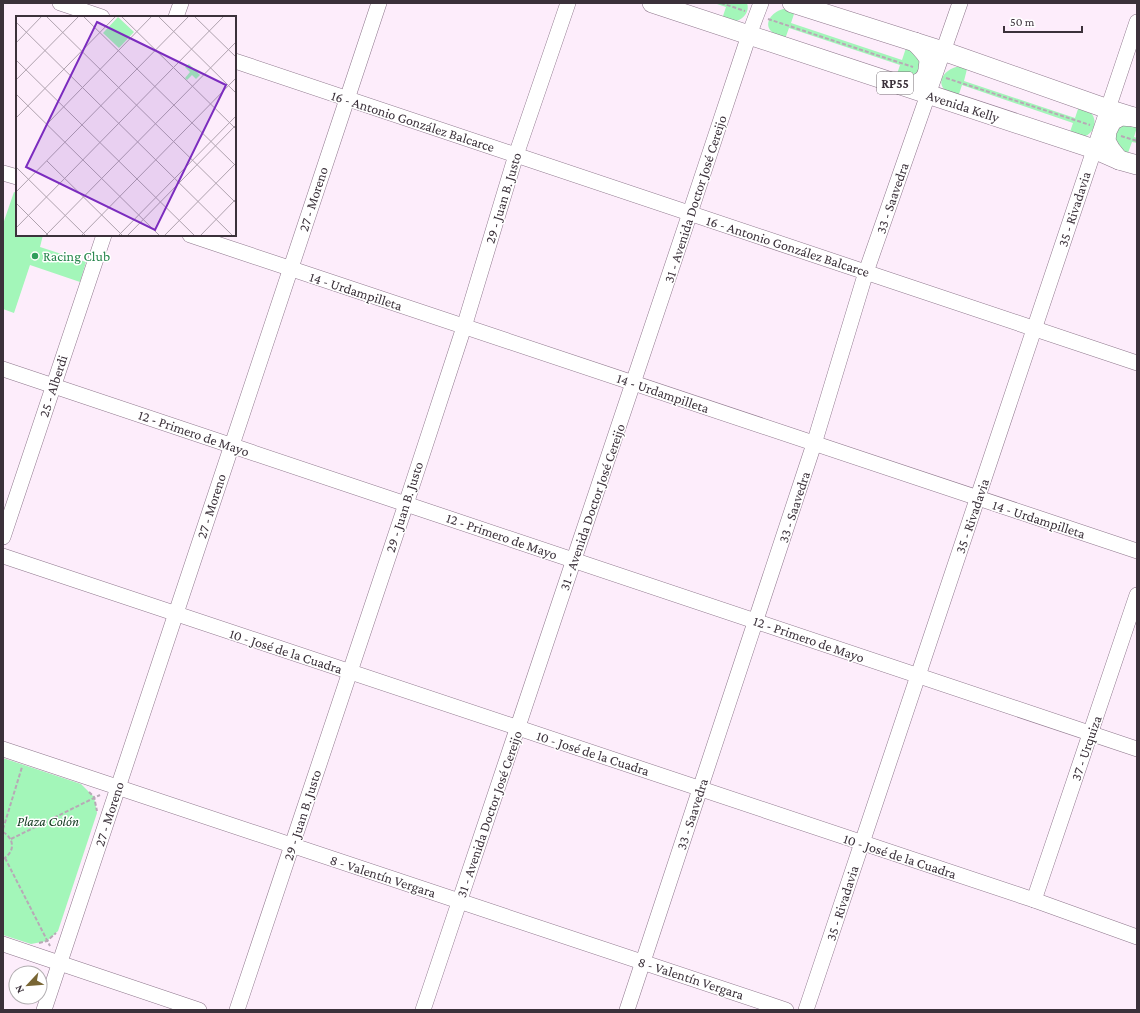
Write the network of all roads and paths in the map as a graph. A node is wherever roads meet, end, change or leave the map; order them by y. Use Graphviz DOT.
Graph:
graph roads {
  1 [pos="60,3"];
  2 [pos="181,3"];
  3 [pos="379,3"];
  4 [pos="568,3"];
  5 [pos="652,3"];
  6 [pos="761,3"];
  7 [pos="792,3"];
  8 [pos="960,3"];
  9 [pos="99,16"];
  10 [pos="176,16"];
  11 [pos="1137,22"];
  12 [pos="749,35"];
  13 [pos="915,42"];
  14 [pos="943,51"];
  15 [pos="236,61"];
  16 [pos="901,85"];
  17 [pos="928,94"];
  18 [pos="347,99"];
  19 [pos="1108,109"];
  20 [pos="1135,117"];
  21 [pos="1094,149"];
  22 [pos="516,155"];
  23 [pos="1119,160"];
  24 [pos="1137,165"];
  25 [pos="3,173"];
  26 [pos="16,177"];
  27 [pos="690,214"];
  28 [pos="104,236"];
  29 [pos="193,236"];
  30 [pos="290,269"];
  31 [pos="866,272"];
  32 [pos="464,326"];
  33 [pos="1034,328"];
  34 [pos="1137,363"];
  35 [pos="3,369"];
  36 [pos="634,383"];
  37 [pos="53,386"];
  38 [pos="814,444"];
  39 [pos="231,446"];
  40 [pos="978,498"];
  41 [pos="406,504"];
  42 [pos="3,537"];
  43 [pos="1137,551"];
  44 [pos="3,556"];
  45 [pos="574,561"];
  46 [pos="1137,595"];
  47 [pos="175,614"];
  48 [pos="756,622"];
  49 [pos="350,672"];
  50 [pos="918,676"];
  51 [pos="518,728"];
  52 [pos="1090,734"];
  53 [pos="3,749"];
  54 [pos="1137,749"];
  55 [pos="23,764"];
  56 [pos="86,788"];
  57 [pos="118,788"];
  58 [pos="700,789"];
  59 [pos="94,797"];
  60 [pos="97,813"];
  61 [pos="3,831"];
  62 [pos="11,838"];
  63 [pos="862,843"];
  64 [pos="292,846"];
  65 [pos="4,858"];
  66 [pos="1034,900"];
  67 [pos="460,901"];
  68 [pos="58,931"];
  69 [pos="1137,937"];
  70 [pos="47,941"];
  71 [pos="39,943"];
  72 [pos="3,944"];
  73 [pos="642,962"];
  74 [pos="59,963"];
  75 [pos="44,1010"];
  76 [pos="200,1010"];
  77 [pos="237,1010"];
  78 [pos="423,1010"];
  79 [pos="627,1010"];
  80 [pos="786,1010"];
  81 [pos="806,1010"];
  1 -- 9 [label="street"];
  2 -- 10 [label="street"];
  3 -- 18 [label="street, 27 - Moreno"];
  4 -- 22 [label="street, 29 - Juan B. Justo"];
  5 -- 12 [label="main road, Avenida Kelly / RP55"];
  6 -- 12 [label="street, 31 - Avenida Doctor José Cereijo"];
  7 -- 13 [label="main road"];
  8 -- 14 [label="street, 33 - Saavedra"];
  11 -- 19 [label="street, 35 - Rivadavia"];
  12 -- 16 [label="main road, Avenida Kelly / RP55"];
  12 -- 27 [label="street, 31 - Avenida Doctor José Cereijo"];
  13 -- 14 [label="main road"];
  13 -- 16 [label="main road"];
  14 -- 17 [label="street, 33 - Saavedra"];
  14 -- 19 [label="main road"];
  15 -- 18 [label="street, 16 - Antonio González Balcarce"];
  16 -- 17 [label="main road, Avenida Kelly / RP55"];
  17 -- 21 [label="main road, Avenida Kelly / RP55"];
  17 -- 31 [label="street, 33 - Saavedra"];
  18 -- 22 [label="street, 16 - Antonio González Balcarce"];
  18 -- 30 [label="street, 27 - Moreno"];
  19 -- 20 [label="main road"];
  19 -- 21 [label="street, 35 - Rivadavia"];
  20 -- 23 [label="main road"];
  21 -- 23 [label="main road, Avenida Kelly / RP55"];
  21 -- 33 [label="street, 35 - Rivadavia"];
  22 -- 27 [label="street, 16 - Antonio González Balcarce"];
  22 -- 32 [label="street, 29 - Juan B. Justo"];
  23 -- 24 [label="main road, Avenida Kelly / RP55"];
  25 -- 26 [label="street"];
  27 -- 31 [label="street, 16 - Antonio González Balcarce"];
  27 -- 36 [label="street, 31 - Avenida Doctor José Cereijo"];
  28 -- 37 [label="street, 25 - Alberdi"];
  29 -- 30 [label="street, 14 - Urdampilleta"];
  30 -- 32 [label="street, 14 - Urdampilleta"];
  30 -- 39 [label="street, 27 - Moreno"];
  31 -- 33 [label="street, 16 - Antonio González Balcarce"];
  31 -- 38 [label="street, 33 - Saavedra"];
  32 -- 36 [label="street, 14 - Urdampilleta"];
  32 -- 41 [label="street, 29 - Juan B. Justo"];
  33 -- 34 [label="street, 16 - Antonio González Balcarce"];
  33 -- 40 [label="street, 35 - Rivadavia"];
  35 -- 37 [label="street, 12 - Primero de Mayo"];
  36 -- 38 [label="street, 14 - Urdampilleta"];
  36 -- 45 [label="street, 31 - Avenida Doctor José Cereijo"];
  37 -- 39 [label="street, 12 - Primero de Mayo"];
  37 -- 42 [label="street, 25 - Alberdi"];
  38 -- 40 [label="street, 14 - Urdampilleta"];
  38 -- 48 [label="street, 33 - Saavedra"];
  39 -- 41 [label="street, 12 - Primero de Mayo"];
  39 -- 47 [label="street, 27 - Moreno"];
  40 -- 43 [label="street, 14 - Urdampilleta"];
  40 -- 50 [label="street, 35 - Rivadavia"];
  41 -- 45 [label="street, 12 - Primero de Mayo"];
  41 -- 49 [label="street, 29 - Juan B. Justo"];
  44 -- 47 [label="street, 10 - José de la Cuadra"];
  45 -- 48 [label="street, 12 - Primero de Mayo"];
  45 -- 51 [label="street, 31 - Avenida Doctor José Cereijo"];
  46 -- 52 [label="street, 37 - Urquiza"];
  47 -- 49 [label="street, 10 - José de la Cuadra"];
  47 -- 57 [label="street, 27 - Moreno"];
  48 -- 50 [label="street, 12 - Primero de Mayo"];
  48 -- 58 [label="street, 33 - Saavedra"];
  49 -- 51 [label="street, 10 - José de la Cuadra"];
  49 -- 64 [label="street, 29 - Juan B. Justo"];
  50 -- 52 [label="street, 12 - Primero de Mayo"];
  50 -- 63 [label="street, 35 - Rivadavia"];
  51 -- 58 [label="street, 10 - José de la Cuadra"];
  51 -- 67 [label="street, 31 - Avenida Doctor José Cereijo"];
  52 -- 54 [label="street, 12 - Primero de Mayo"];
  52 -- 66 [label="street, 37 - Urquiza"];
  53 -- 57 [label="street, 8 - Valentín Vergara"];
  55 -- 61 [label="path"];
  56 -- 59 [label="path"];
  57 -- 59 [label="path"];
  57 -- 64 [label="street, 8 - Valentín Vergara"];
  57 -- 74 [label="street, 27 - Moreno"];
  58 -- 63 [label="street, 10 - José de la Cuadra"];
  58 -- 73 [label="street, 33 - Saavedra"];
  59 -- 60 [label="path"];
  59 -- 62 [label="path"];
  61 -- 62 [label="path"];
  62 -- 65 [label="path"];
  63 -- 66 [label="street, 10 - José de la Cuadra"];
  63 -- 81 [label="street, 35 - Rivadavia"];
  64 -- 67 [label="street, 8 - Valentín Vergara"];
  64 -- 77 [label="street, 29 - Juan B. Justo"];
  65 -- 70 [label="path"];
  66 -- 69 [label="street, 10 - José de la Cuadra"];
  67 -- 73 [label="street, 8 - Valentín Vergara"];
  67 -- 78 [label="street, 31 - Avenida Doctor José Cereijo"];
  68 -- 70 [label="path"];
  70 -- 71 [label="path"];
  70 -- 74 [label="path"];
  72 -- 74 [label="street"];
  73 -- 79 [label="street, 33 - Saavedra"];
  73 -- 80 [label="street, 8 - Valentín Vergara"];
  74 -- 75 [label="street, 27 - Moreno"];
  74 -- 76 [label="street"];
}
